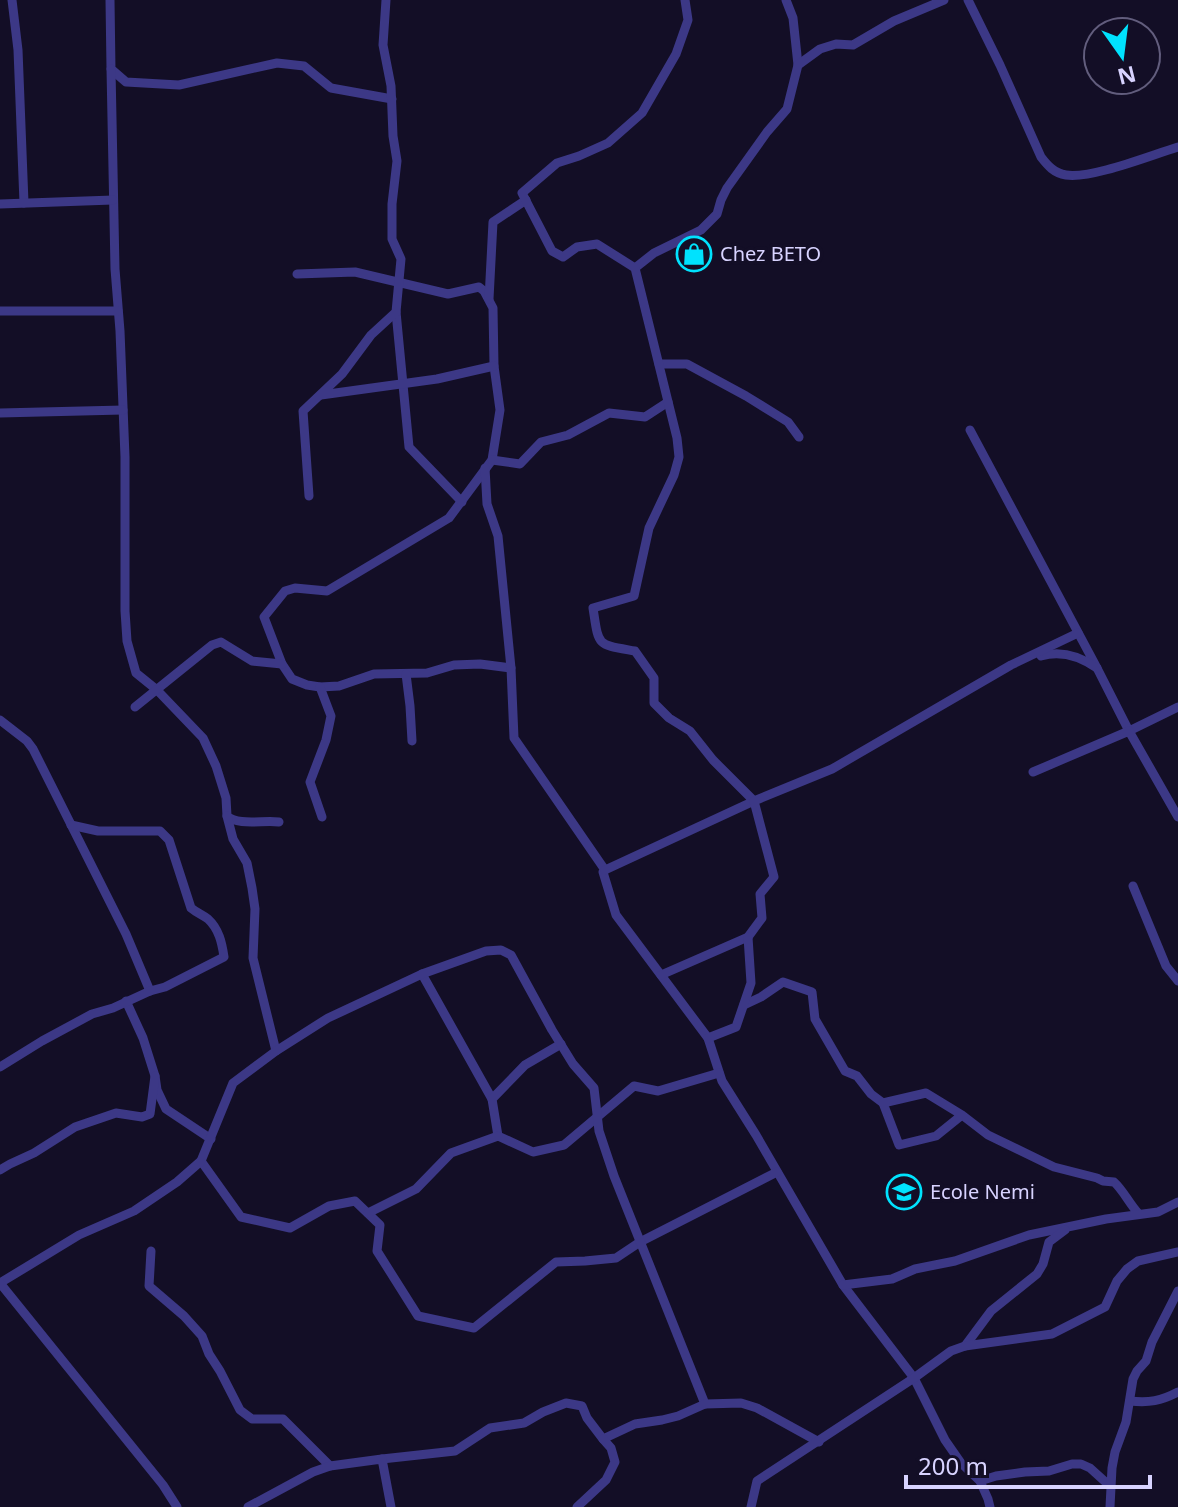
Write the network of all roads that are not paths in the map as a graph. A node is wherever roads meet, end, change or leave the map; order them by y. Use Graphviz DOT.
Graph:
graph roads {
  1 [pos="12,0"];
  2 [pos="110,0"];
  3 [pos="386,0"];
  4 [pos="685,0"];
  5 [pos="786,0"];
  6 [pos="944,0"];
  7 [pos="968,0"];
  8 [pos="798,65"];
  9 [pos="111,69"];
  10 [pos="392,99"];
  11 [pos="1178,147"];
  12 [pos="113,200"];
  13 [pos="526,200"];
  14 [pos="24,203"];
  15 [pos="0,204"];
  16 [pos="635,268"];
  17 [pos="297,274"];
  18 [pos="398,281"];
  19 [pos="489,301"];
  20 [pos="0,311"];
  21 [pos="118,311"];
  22 [pos="396,312"];
  23 [pos="659,364"];
  24 [pos="494,366"];
  25 [pos="402,383"];
  26 [pos="321,395"];
  27 [pos="668,402"];
  28 [pos="123,410"];
  29 [pos="0,413"];
  30 [pos="970,430"];
  31 [pos="799,437"];
  32 [pos="488,464"];
  33 [pos="309,496"];
  34 [pos="462,502"];
  35 [pos="1078,633"];
  36 [pos="282,664"];
  37 [pos="1011,665"];
  38 [pos="511,668"];
  39 [pos="1097,668"];
  40 [pos="406,674"];
  41 [pos="320,687"];
  42 [pos="157,690"];
  43 [pos="135,707"];
  44 [pos="1178,707"];
  45 [pos="0,720"];
  46 [pos="1129,731"];
  47 [pos="412,741"];
  48 [pos="1033,772"];
  49 [pos="754,801"];
  50 [pos="227,816"];
  51 [pos="322,817"];
  52 [pos="1178,817"];
  53 [pos="279,822"];
  54 [pos="71,825"];
  55 [pos="605,870"];
  56 [pos="1133,886"];
  57 [pos="748,937"];
  58 [pos="422,974"];
  59 [pos="661,975"];
  60 [pos="1178,981"];
  61 [pos="150,991"];
  62 [pos="126,1001"];
  63 [pos="744,1005"];
  64 [pos="708,1038"];
  65 [pos="561,1044"];
  66 [pos="276,1051"];
  67 [pos="0,1067"];
  68 [pos="719,1073"];
  69 [pos="155,1076"];
  70 [pos="492,1099"];
  71 [pos="883,1103"];
  72 [pos="962,1115"];
  73 [pos="598,1116"];
  74 [pos="498,1136"];
  75 [pos="211,1139"];
  76 [pos="201,1161"];
  77 [pos="0,1170"];
  78 [pos="777,1172"];
  79 [pos="1178,1202"];
  80 [pos="368,1213"];
  81 [pos="1138,1213"];
  82 [pos="1067,1228"];
  83 [pos="640,1242"];
  84 [pos="151,1251"];
  85 [pos="1178,1252"];
  86 [pos="843,1285"];
  87 [pos="1178,1291"];
  88 [pos="965,1346"];
  89 [pos="914,1378"];
  90 [pos="1178,1392"];
  91 [pos="1130,1401"];
  92 [pos="705,1404"];
  93 [pos="603,1439"];
  94 [pos="819,1442"];
  95 [pos="382,1459"];
  96 [pos="330,1466"];
  97 [pos="980,1481"];
  98 [pos="1111,1487"];
  99 [pos="177,1507"];
  100 [pos="248,1507"];
  101 [pos="391,1507"];
  102 [pos="577,1507"];
  103 [pos="751,1507"];
  104 [pos="990,1507"];
  105 [pos="1110,1507"];
  1 -- 14 [label="street"];
  2 -- 9 [label="street"];
  3 -- 10 [label="street"];
  4 -- 13 [label="street"];
  5 -- 8 [label="street"];
  6 -- 8 [label="street"];
  7 -- 11 [label="street"];
  8 -- 16 [label="street"];
  9 -- 10 [label="street"];
  9 -- 12 [label="street"];
  10 -- 18 [label="street"];
  12 -- 14 [label="street"];
  12 -- 21 [label="street"];
  13 -- 16 [label="street"];
  13 -- 19 [label="street"];
  14 -- 15 [label="street"];
  16 -- 23 [label="street"];
  17 -- 18 [label="street"];
  18 -- 19 [label="street"];
  18 -- 22 [label="street"];
  19 -- 24 [label="street"];
  20 -- 21 [label="street"];
  21 -- 28 [label="street"];
  22 -- 25 [label="street"];
  22 -- 26 [label="street"];
  23 -- 27 [label="street"];
  23 -- 31 [label="street"];
  24 -- 25 [label="street"];
  24 -- 32 [label="street"];
  25 -- 26 [label="street"];
  25 -- 34 [label="street"];
  26 -- 33 [label="street"];
  27 -- 32 [label="street"];
  27 -- 49 [label="street"];
  28 -- 29 [label="street"];
  28 -- 42 [label="street"];
  30 -- 35 [label="street"];
  32 -- 34 [label="street"];
  32 -- 38 [label="street"];
  34 -- 36 [label="street"];
  35 -- 37 [label="street"];
  35 -- 39 [label="street"];
  36 -- 41 [label="street"];
  36 -- 42 [label="street"];
  37 -- 39 [label="street"];
  37 -- 49 [label="street"];
  38 -- 40 [label="street"];
  38 -- 55 [label="street"];
  39 -- 46 [label="street"];
  40 -- 41 [label="street"];
  40 -- 47 [label="street"];
  41 -- 51 [label="street"];
  42 -- 43 [label="street"];
  42 -- 50 [label="street"];
  44 -- 46 [label="street"];
  45 -- 54 [label="street"];
  46 -- 48 [label="street"];
  46 -- 52 [label="street"];
  49 -- 55 [label="street"];
  49 -- 57 [label="street"];
  50 -- 53 [label="street"];
  50 -- 66 [label="street"];
  54 -- 61 [label="street"];
  54 -- 61 [label="street"];
  55 -- 59 [label="street"];
  56 -- 60 [label="street"];
  57 -- 59 [label="street"];
  57 -- 63 [label="street"];
  58 -- 65 [label="street"];
  58 -- 66 [label="street"];
  58 -- 70 [label="street"];
  59 -- 64 [label="street"];
  61 -- 62 [label="street"];
  62 -- 67 [label="street"];
  62 -- 69 [label="street"];
  63 -- 64 [label="street"];
  63 -- 71 [label="street"];
  64 -- 68 [label="street"];
  65 -- 70 [label="street"];
  65 -- 73 [label="street"];
  66 -- 75 [label="street"];
  68 -- 73 [label="street"];
  68 -- 78 [label="street"];
  69 -- 75 [label="street"];
  69 -- 77 [label="street"];
  70 -- 74 [label="street"];
  71 -- 72 [label="street"];
  71 -- 72 [label="street"];
  72 -- 81 [label="street"];
  73 -- 74 [label="street"];
  73 -- 83 [label="street"];
  74 -- 80 [label="street"];
  75 -- 76 [label="street"];
  76 -- 80 [label="street"];
  76 -- 99 [label="street"];
  78 -- 83 [label="street"];
  78 -- 86 [label="street"];
  79 -- 81 [label="street"];
  80 -- 83 [label="street"];
  81 -- 82 [label="street"];
  82 -- 86 [label="street"];
  82 -- 88 [label="street"];
  83 -- 92 [label="street"];
  84 -- 96 [label="street"];
  85 -- 88 [label="street"];
  86 -- 89 [label="street"];
  87 -- 91 [label="street"];
  88 -- 89 [label="street"];
  89 -- 94 [label="street"];
  89 -- 97 [label="street"];
  90 -- 91 [label="street"];
  91 -- 98 [label="street"];
  92 -- 93 [label="street"];
  92 -- 94 [label="street"];
  93 -- 95 [label="street"];
  93 -- 102 [label="street"];
  94 -- 103 [label="street"];
  95 -- 96 [label="street"];
  95 -- 101 [label="street"];
  96 -- 100 [label="street"];
  97 -- 98 [label="street"];
  97 -- 104 [label="street"];
  98 -- 105 [label="street"];
}
